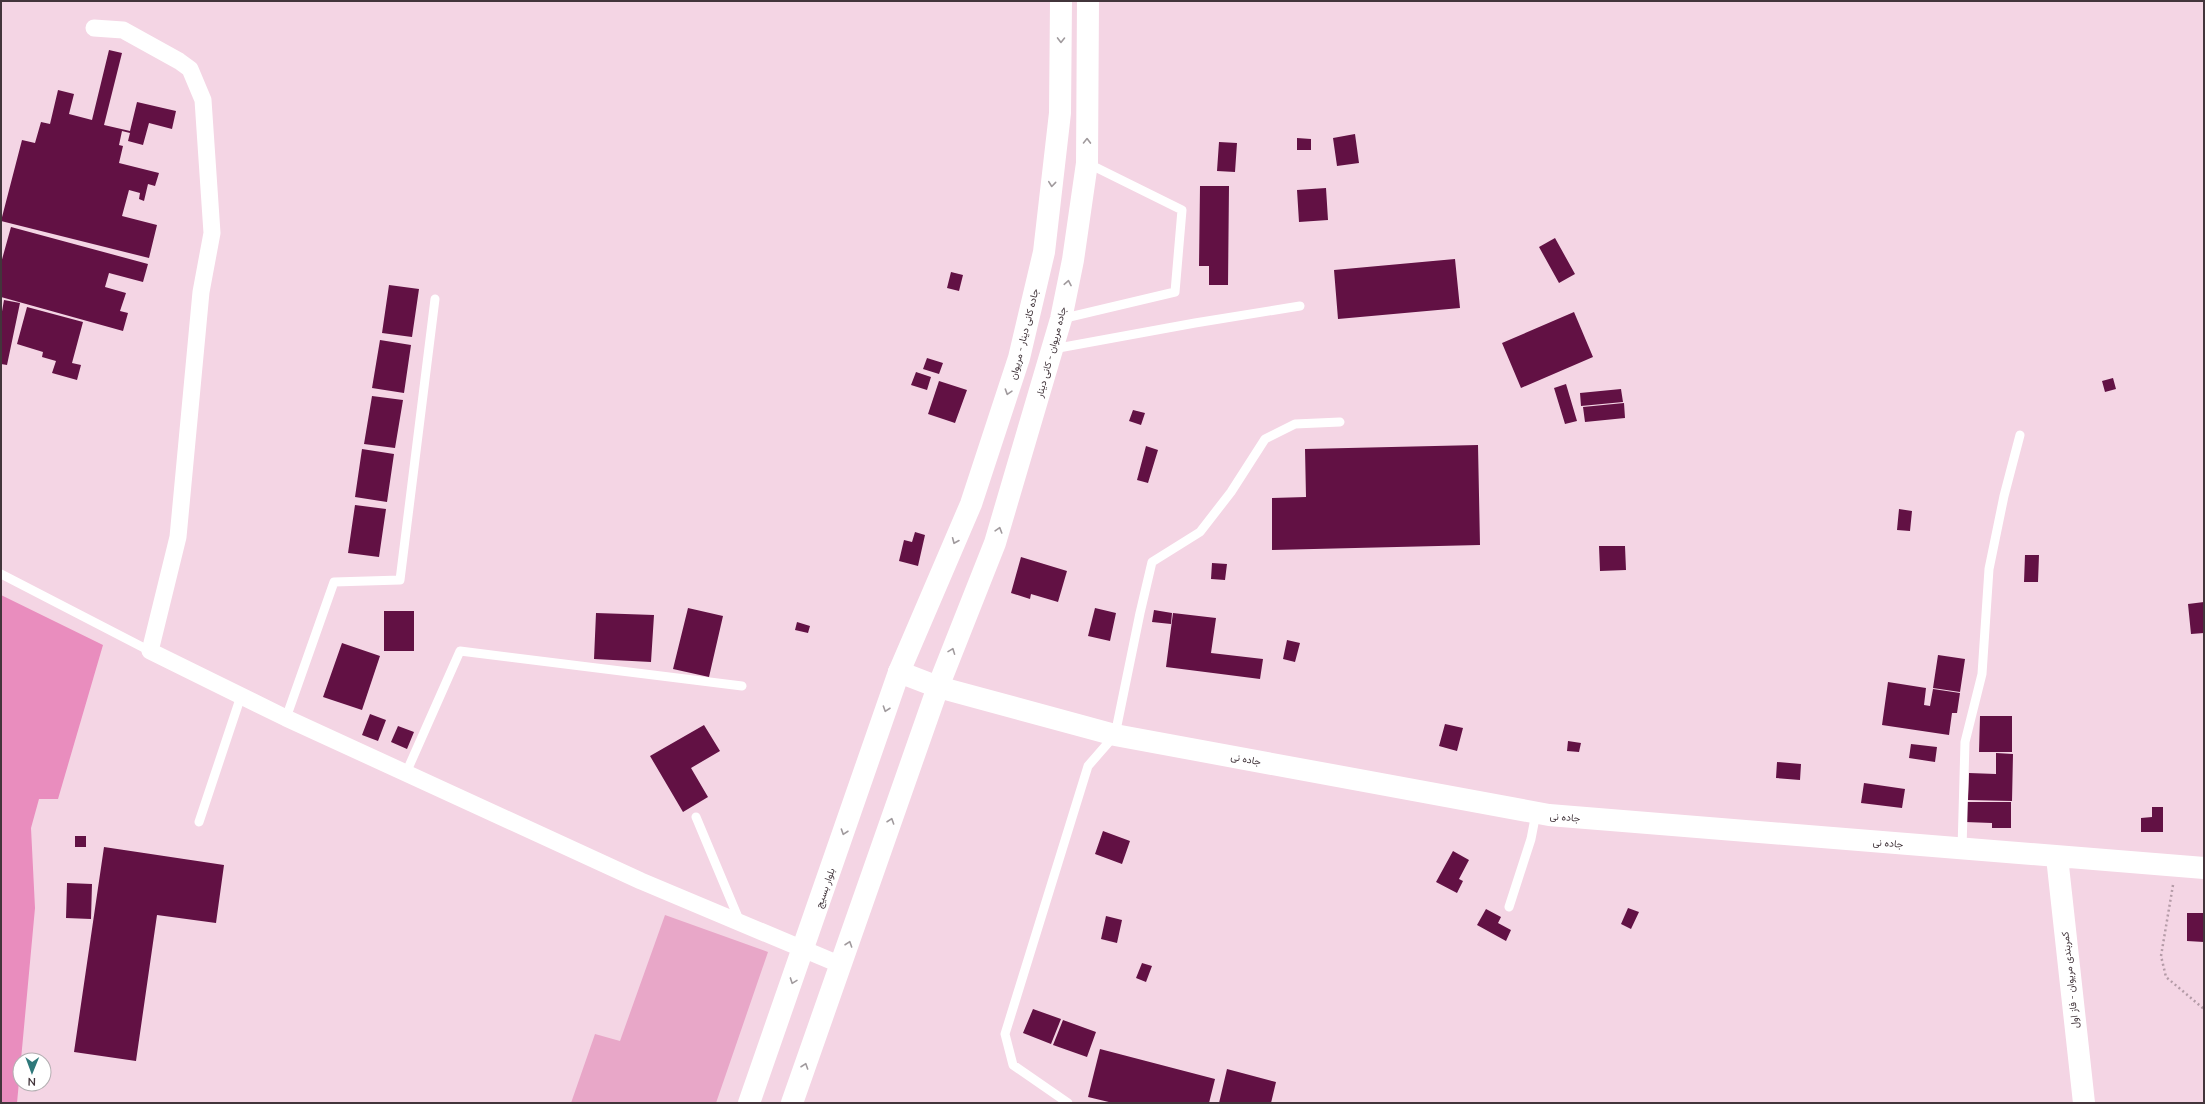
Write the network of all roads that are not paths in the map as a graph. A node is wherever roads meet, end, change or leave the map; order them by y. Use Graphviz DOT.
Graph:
graph roads {
  1 [pos="1061,1"];
  2 [pos="1088,1"];
  3 [pos="94,28"];
  4 [pos="1087,163"];
  5 [pos="435,299"];
  6 [pos="1300,306"];
  7 [pos="1062,319"];
  8 [pos="1054,349"];
  9 [pos="1340,422"];
  10 [pos="2020,435"];
  11 [pos="1,574"];
  12 [pos="150,651"];
  13 [pos="899,672"];
  14 [pos="742,686"];
  15 [pos="938,687"];
  16 [pos="241,696"];
  17 [pos="286,718"];
  18 [pos="1115,735"];
  19 [pos="406,773"];
  20 [pos="1536,813"];
  21 [pos="696,817"];
  22 [pos="199,822"];
  23 [pos="1962,849"];
  24 [pos="2056,857"];
  25 [pos="2204,868"];
  26 [pos="1509,907"];
  27 [pos="740,922"];
  28 [pos="804,949"];
  29 [pos="841,964"];
  30 [pos="749,1103"];
  31 [pos="792,1103"];
  32 [pos="1068,1103"];
  33 [pos="2084,1103"];
  1 -- 13 [label="main road, جاده کانی دینار - مریوان, one-way"];
  4 -- 2 [label="main road, جاده مریوان - کانی دینار, one-way"];
  3 -- 12 [label="street"];
  7 -- 4 [label="main road, جاده مریوان - کانی دینار, one-way"];
  4 -- 7 [label="lane"];
  5 -- 17 [label="lane"];
  6 -- 8 [label="lane"];
  7 -- 8 [label="main road, جاده مریوان - کانی دینار"];
  15 -- 8 [label="main road, جاده مریوان - کانی دینار, one-way"];
  9 -- 18 [label="lane"];
  10 -- 23 [label="lane"];
  11 -- 12 [label="lane"];
  12 -- 16 [label="street"];
  13 -- 15 [label="main road, جاده نی"];
  13 -- 28 [label="main road, بلوار بسیج, one-way"];
  14 -- 19 [label="lane"];
  15 -- 18 [label="main road, جاده نی"];
  29 -- 15 [label="main road, one-way"];
  16 -- 17 [label="street"];
  16 -- 22 [label="lane"];
  17 -- 19 [label="street"];
  18 -- 20 [label="main road, جاده نی"];
  18 -- 32 [label="lane"];
  19 -- 27 [label="street"];
  20 -- 23 [label="main road, جاده نی"];
  20 -- 26 [label="lane"];
  21 -- 27 [label="lane"];
  23 -- 24 [label="main road, جاده نی"];
  24 -- 25 [label="main road, جاده نی"];
  24 -- 33 [label="main road, کمربندی مریوان - فاز اول"];
  27 -- 28 [label="street"];
  28 -- 29 [label="street"];
  28 -- 30 [label="main road, بلوار بسیج, one-way"];
  31 -- 29 [label="main road, one-way"];
}
